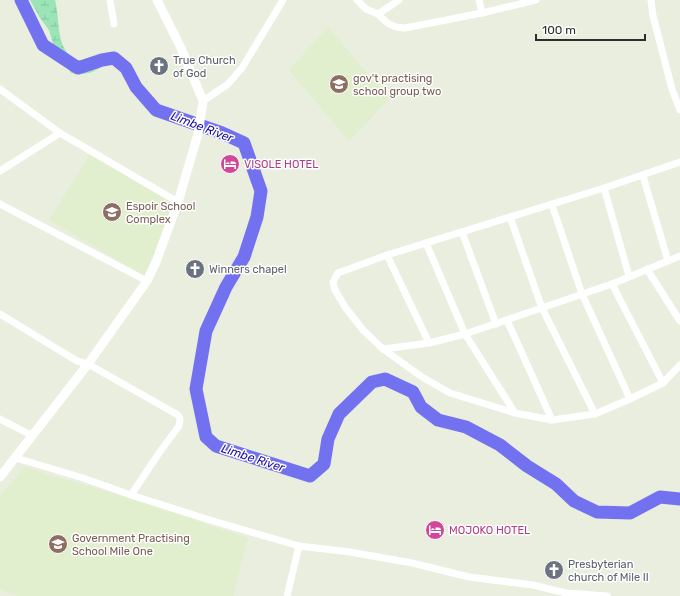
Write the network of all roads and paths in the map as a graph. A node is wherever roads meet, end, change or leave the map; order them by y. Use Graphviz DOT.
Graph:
graph roads {
  1 [pos="110,0"];
  2 [pos="157,0"];
  3 [pos="282,0"];
  4 [pos="357,0"];
  5 [pos="399,0"];
  6 [pos="479,0"];
  7 [pos="536,0"];
  8 [pos="652,0"];
  9 [pos="482,13"];
  10 [pos="378,14"];
  11 [pos="114,24"];
  12 [pos="0,89"];
  13 [pos="676,89"];
  14 [pos="202,101"];
  15 [pos="680,110"];
  16 [pos="60,133"];
  17 [pos="680,162"];
  18 [pos="0,171"];
  19 [pos="643,176"];
  20 [pos="604,188"];
  21 [pos="178,202"];
  22 [pos="0,204"];
  23 [pos="552,205"];
  24 [pos="510,217"];
  25 [pos="462,232"];
  26 [pos="426,243"];
  27 [pos="387,255"];
  28 [pos="680,256"];
  29 [pos="668,261"];
  30 [pos="647,269"];
  31 [pos="629,276"];
  32 [pos="147,281"];
  33 [pos="612,284"];
  34 [pos="582,294"];
  35 [pos="542,308"];
  36 [pos="0,314"];
  37 [pos="507,320"];
  38 [pos="680,321"];
  39 [pos="496,324"];
  40 [pos="465,334"];
  41 [pos="429,342"];
  42 [pos="383,349"];
  43 [pos="88,364"];
  44 [pos="680,365"];
  45 [pos="663,383"];
  46 [pos="630,399"];
  47 [pos="515,413"];
  48 [pos="595,414"];
  49 [pos="0,419"];
  50 [pos="552,420"];
  51 [pos="33,436"];
  52 [pos="16,458"];
  53 [pos="0,477"];
  54 [pos="131,495"];
  55 [pos="299,546"];
  56 [pos="567,594"];
  57 [pos="287,596"];
  58 [pos="607,596"];
  1 -- 11 [label="street"];
  2 -- 14 [label="street"];
  3 -- 14 [label="street"];
  4 -- 10 [label="street"];
  5 -- 10 [label="street"];
  6 -- 9 [label="street"];
  7 -- 9 [label="street"];
  8 -- 13 [label="street"];
  9 -- 10 [label="street"];
  12 -- 16 [label="street"];
  13 -- 15 [label="street"];
  14 -- 21 [label="street"];
  16 -- 18 [label="street"];
  16 -- 21 [label="street"];
  17 -- 19 [label="street"];
  19 -- 20 [label="street"];
  19 -- 29 [label="street"];
  20 -- 23 [label="street"];
  20 -- 31 [label="street"];
  21 -- 32 [label="street"];
  22 -- 32 [label="street"];
  23 -- 24 [label="street"];
  23 -- 34 [label="street"];
  24 -- 25 [label="street"];
  24 -- 35 [label="street"];
  25 -- 26 [label="street"];
  25 -- 39 [label="street"];
  26 -- 27 [label="street"];
  26 -- 40 [label="street"];
  27 -- 41 [label="street"];
  27 -- 42 [label="street"];
  28 -- 29 [label="street"];
  29 -- 30 [label="street"];
  30 -- 31 [label="street"];
  30 -- 38 [label="street"];
  31 -- 33 [label="street"];
  32 -- 43 [label="street"];
  33 -- 34 [label="street"];
  33 -- 45 [label="street"];
  34 -- 35 [label="street"];
  34 -- 46 [label="street"];
  35 -- 37 [label="street"];
  35 -- 48 [label="street"];
  36 -- 43 [label="street"];
  37 -- 39 [label="street"];
  37 -- 50 [label="street"];
  39 -- 40 [label="street"];
  40 -- 41 [label="street"];
  40 -- 47 [label="street"];
  41 -- 42 [label="street"];
  42 -- 47 [label="street"];
  43 -- 51 [label="street"];
  43 -- 54 [label="street"];
  44 -- 45 [label="street"];
  45 -- 46 [label="street"];
  46 -- 48 [label="street"];
  47 -- 50 [label="street"];
  48 -- 50 [label="street"];
  49 -- 51 [label="street"];
  51 -- 52 [label="street"];
  52 -- 53 [label="street"];
  52 -- 54 [label="street"];
  54 -- 55 [label="street"];
  55 -- 56 [label="street"];
  55 -- 57 [label="street"];
  56 -- 58 [label="street"];
}
